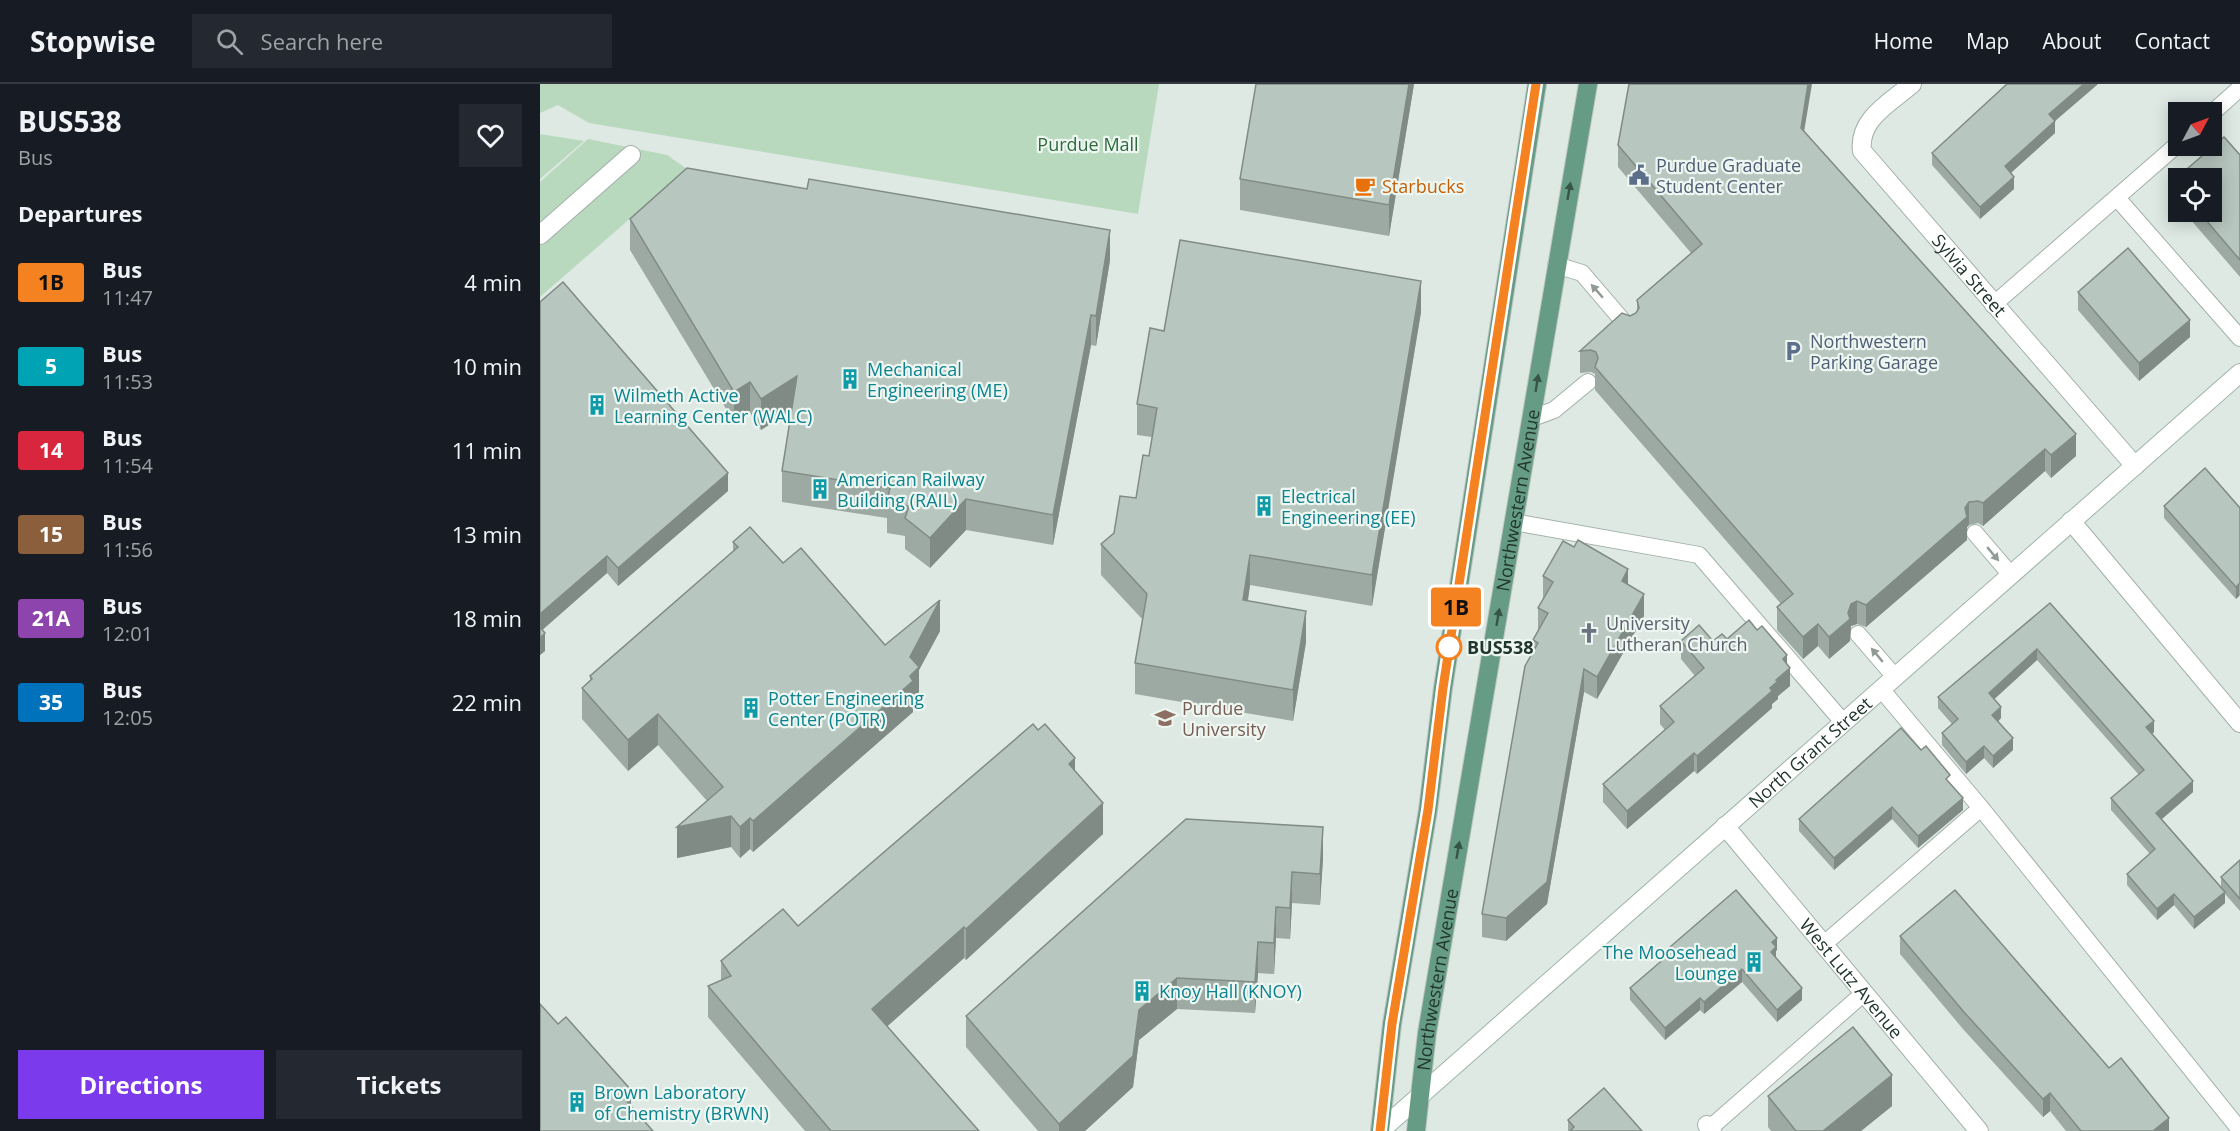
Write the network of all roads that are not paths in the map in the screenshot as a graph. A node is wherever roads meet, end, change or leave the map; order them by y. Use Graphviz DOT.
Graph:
graph roads {
  1 [pos="1537,84"];
  2 [pos="1588,84"];
  3 [pos="1912,84"];
  4 [pos="2240,88"];
  5 [pos="2222,104"];
  6 [pos="2168,153"];
  7 [pos="631,155"];
  8 [pos="2117,198"];
  9 [pos="540,235"];
  10 [pos="1556,265"];
  11 [pos="1993,305"];
  12 [pos="1629,328"];
  13 [pos="2240,338"];
  14 [pos="2240,372"];
  15 [pos="1588,382"];
  16 [pos="1532,418"];
  17 [pos="2135,466"];
  18 [pos="2071,521"];
  19 [pos="1514,522"];
  20 [pos="1975,533"];
  21 [pos="2010,575"];
  22 [pos="1858,634"];
  23 [pos="1895,677"];
  24 [pos="1881,689"];
  25 [pos="1843,722"];
  26 [pos="2240,723"];
  27 [pos="1981,808"];
  28 [pos="1725,826"];
  29 [pos="1824,944"];
  30 [pos="1864,993"];
  31 [pos="1420,1095"];
  32 [pos="1709,1128"];
  33 [pos="2240,1130"];
  34 [pos="1380,1131"];
  35 [pos="1416,1131"];
  36 [pos="1979,1131"];
  1 -- 34 [label="main road, Northwestern Avenue"];
  10 -- 2 [label="main road, Northwestern Avenue, one-way"];
  3 -- 11 [label="street, Sylvia Street"];
  4 -- 5 [label="lane"];
  6 -- 8 [label="lane"];
  7 -- 9 [label="street"];
  8 -- 11 [label="lane"];
  8 -- 13 [label="lane"];
  12 -- 10 [label="lane, one-way"];
  16 -- 10 [label="main road, Northwestern Avenue, one-way"];
  11 -- 17 [label="street, Sylvia Street"];
  14 -- 17 [label="street, North Grant Street"];
  15 -- 16 [label="lane"];
  16 -- 19 [label="main road, Northwestern Avenue"];
  17 -- 18 [label="street, North Grant Street"];
  18 -- 21 [label="street, North Grant Street"];
  18 -- 26 [label="street"];
  19 -- 25 [label="lane"];
  31 -- 19 [label="main road, Northwestern Avenue, one-way"];
  20 -- 21 [label="lane, one-way"];
  21 -- 23 [label="street, North Grant Street"];
  23 -- 22 [label="lane, one-way"];
  23 -- 24 [label="street, North Grant Street"];
  24 -- 25 [label="street, North Grant Street"];
  24 -- 27 [label="lane"];
  25 -- 28 [label="street, North Grant Street"];
  27 -- 29 [label="lane"];
  27 -- 33 [label="lane"];
  28 -- 29 [label="street, West Lutz Avenue"];
  28 -- 31 [label="street, North Grant Street"];
  29 -- 30 [label="street, West Lutz Avenue"];
  30 -- 32 [label="lane"];
  30 -- 36 [label="street, West Lutz Avenue"];
  31 -- 34 [label="street, North Grant Street"];
  31 -- 35 [label="main road, Northwestern Avenue"];
}
